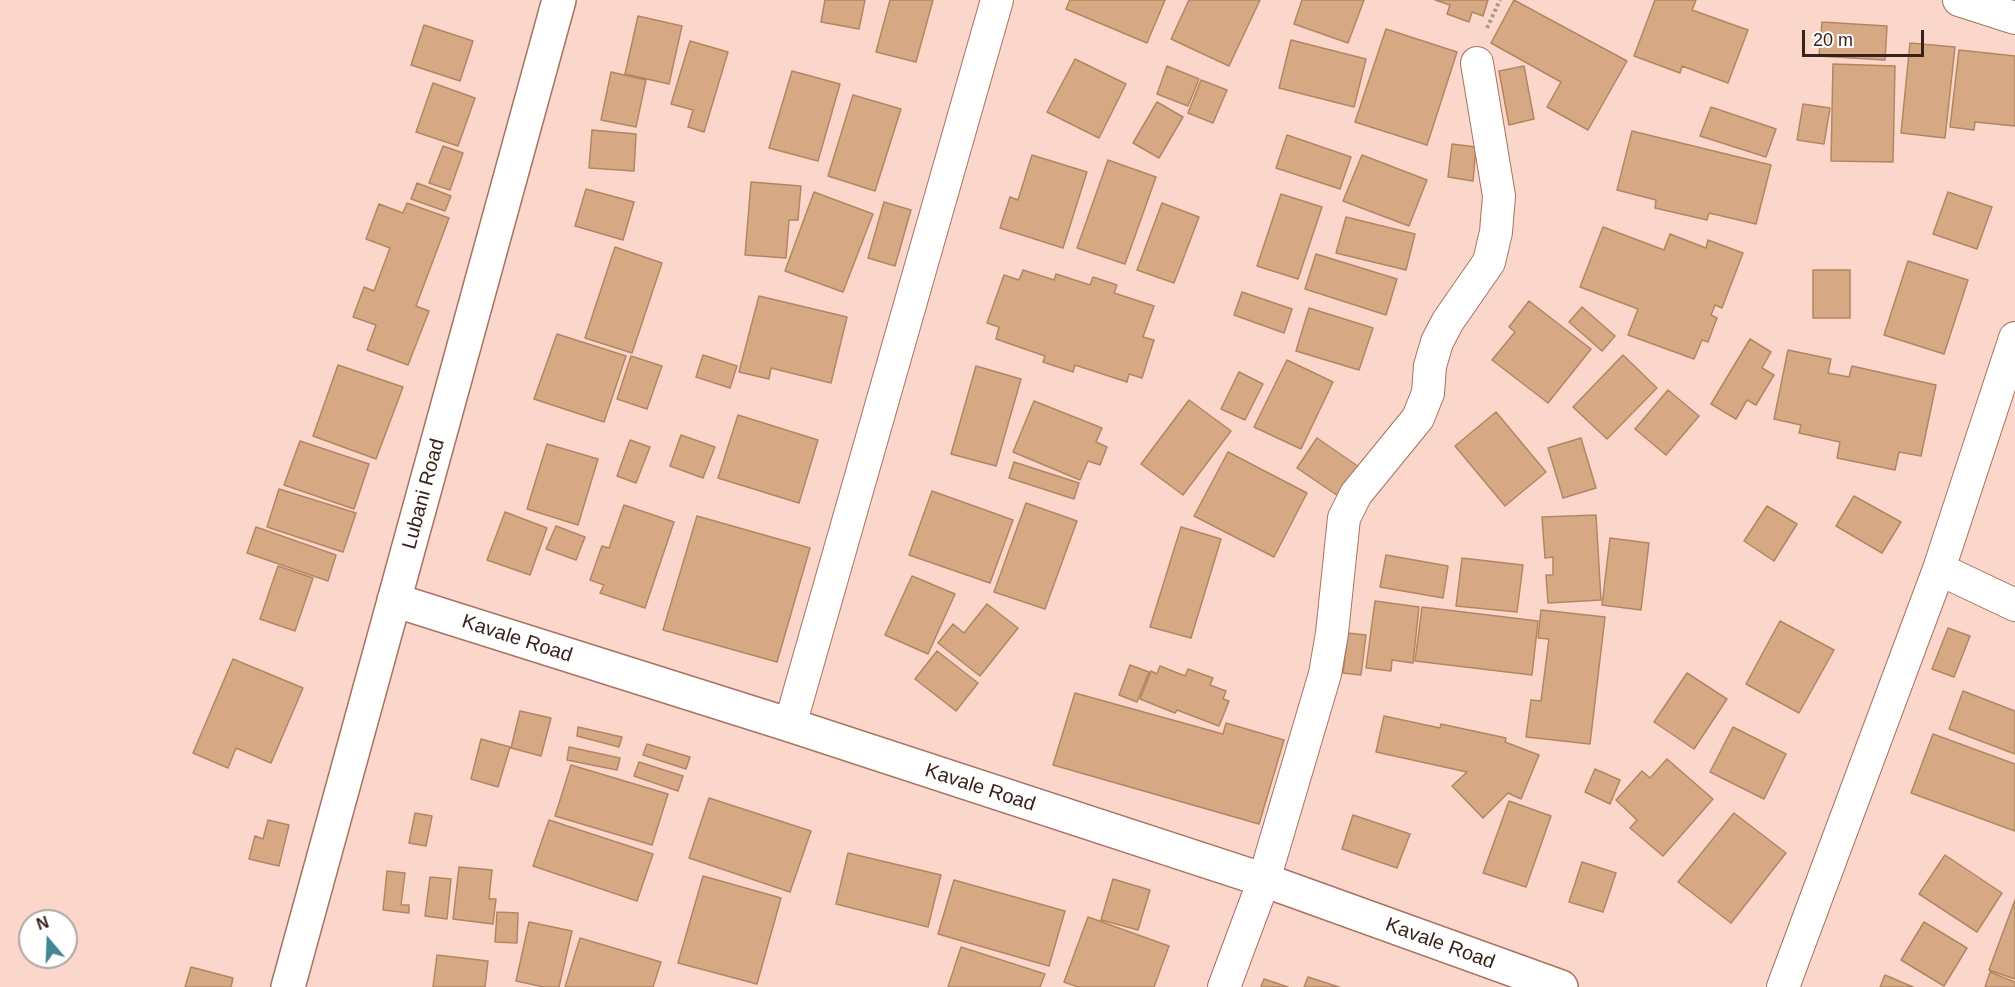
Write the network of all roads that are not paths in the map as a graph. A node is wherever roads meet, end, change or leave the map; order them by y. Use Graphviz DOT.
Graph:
graph roads {
  1 [pos="559,0"];
  2 [pos="997,0"];
  3 [pos="1959,0"];
  4 [pos="2015,18"];
  5 [pos="1477,63"];
  6 [pos="2015,338"];
  7 [pos="1939,569"];
  8 [pos="394,600"];
  9 [pos="2015,605"];
  10 [pos="790,726"];
  11 [pos="1264,880"];
  12 [pos="288,987"];
  13 [pos="1224,987"];
  14 [pos="1562,987"];
  15 [pos="1783,987"];
  1 -- 8 [label="street, Lubani Road"];
  2 -- 10 [label="street"];
  3 -- 4 [label="street"];
  5 -- 11 [label="street"];
  6 -- 7 [label="street"];
  7 -- 9 [label="street"];
  7 -- 15 [label="street"];
  8 -- 10 [label="street, Kavale Road"];
  8 -- 12 [label="street, Lubani Road"];
  10 -- 11 [label="street, Kavale Road"];
  11 -- 13 [label="street"];
  11 -- 14 [label="street, Kavale Road"];
}
